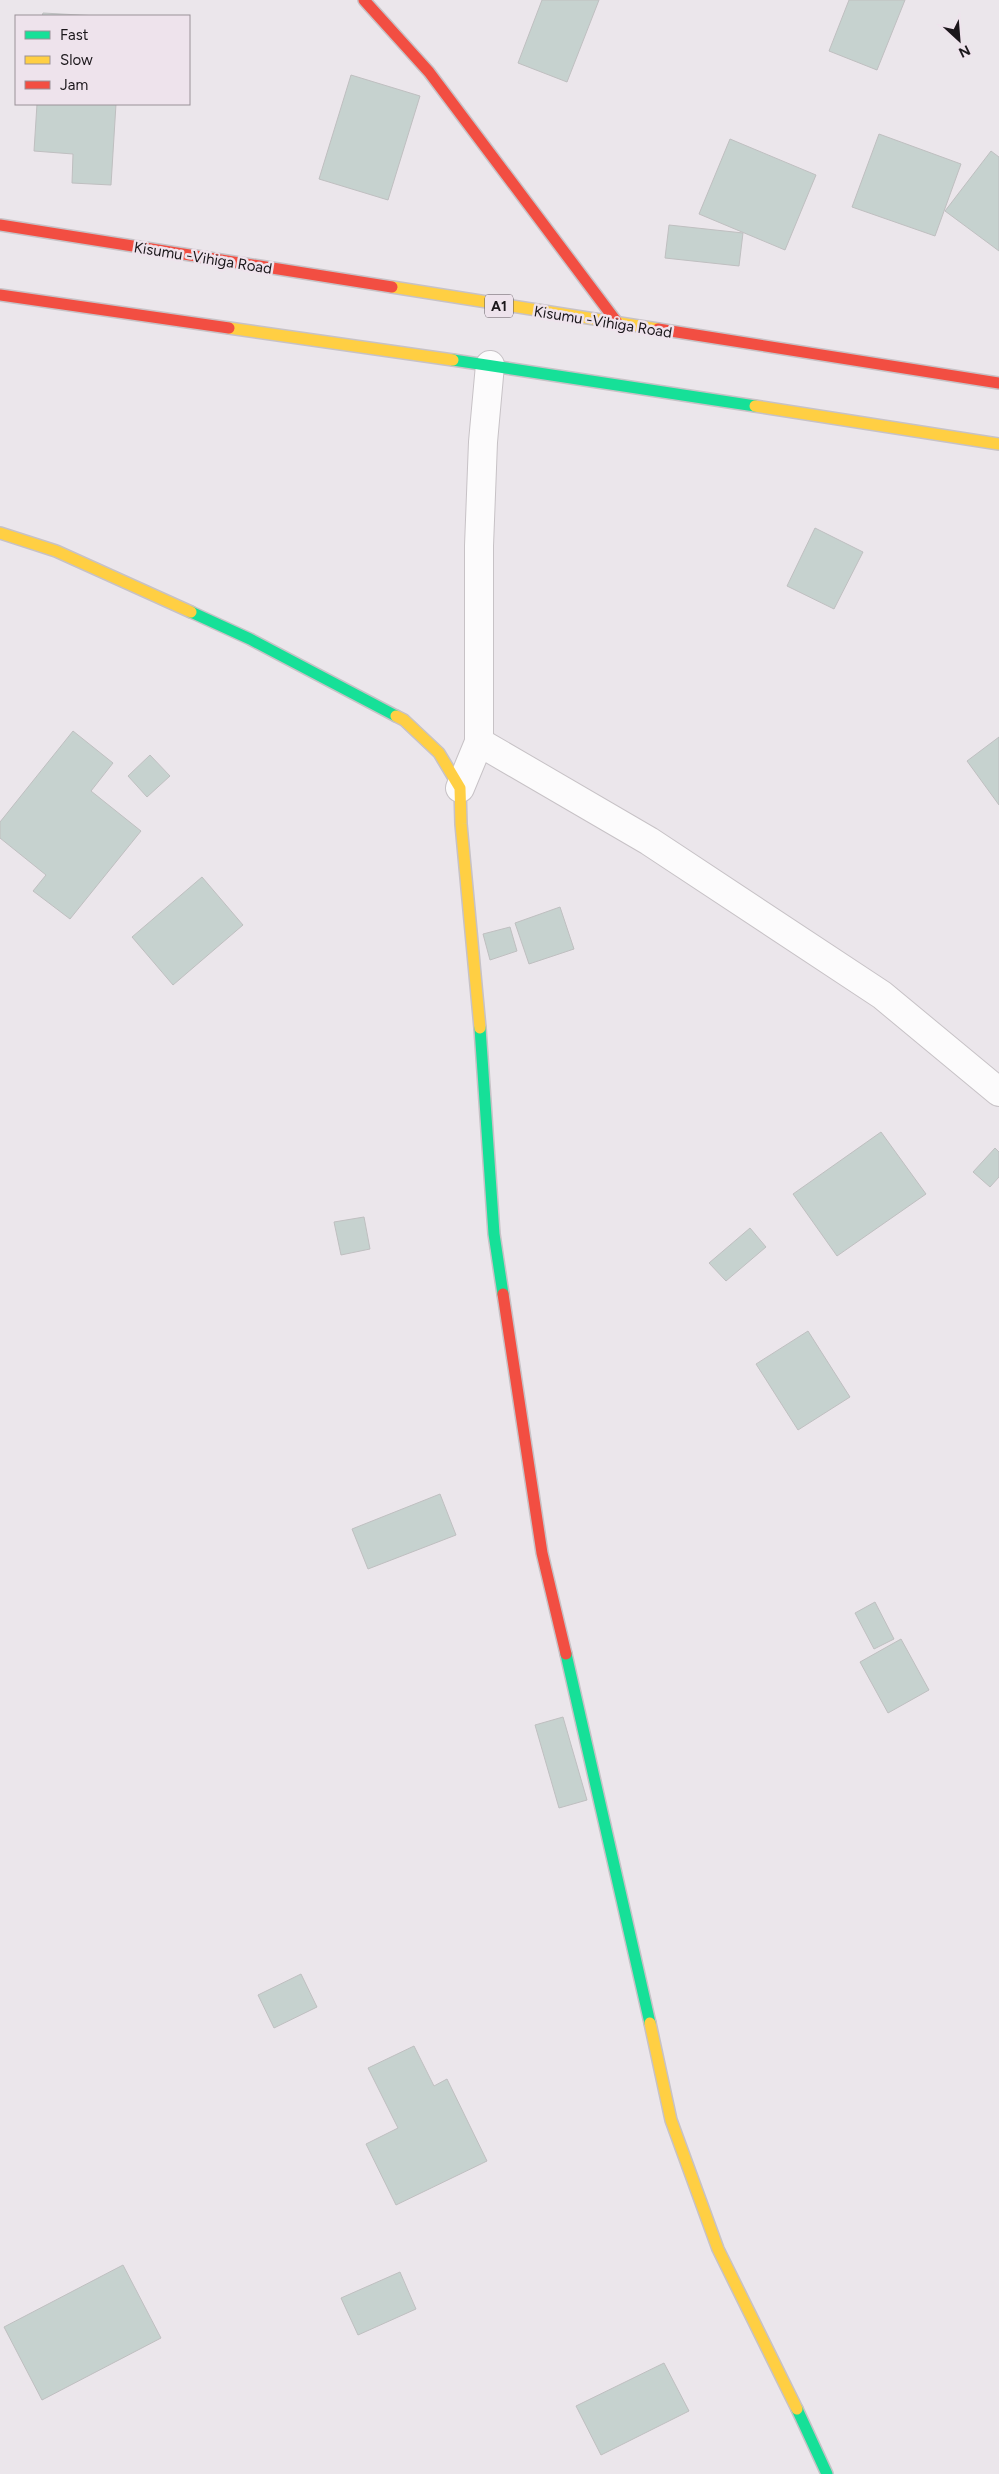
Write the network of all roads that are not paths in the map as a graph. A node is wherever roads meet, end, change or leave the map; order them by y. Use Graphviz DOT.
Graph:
graph roads {
  1 [pos="364,0"];
  2 [pos="0,225"];
  3 [pos="0,295"];
  4 [pos="619,325"];
  5 [pos="490,365"];
  6 [pos="999,383"];
  7 [pos="999,444"];
  8 [pos="0,533"];
  9 [pos="479,742"];
  10 [pos="460,788"];
  11 [pos="999,1092"];
  12 [pos="827,2474"];
  1 -- 4 [label="main road"];
  2 -- 4 [label="main road, Kisumu -Vihiga Road / A1"];
  3 -- 5 [label="main road"];
  4 -- 6 [label="main road, Kisumu -Vihiga Road / A1"];
  5 -- 7 [label="main road"];
  5 -- 9 [label="street"];
  8 -- 10 [label="main road"];
  9 -- 10 [label="street"];
  9 -- 11 [label="street"];
  10 -- 12 [label="main road"];
}
